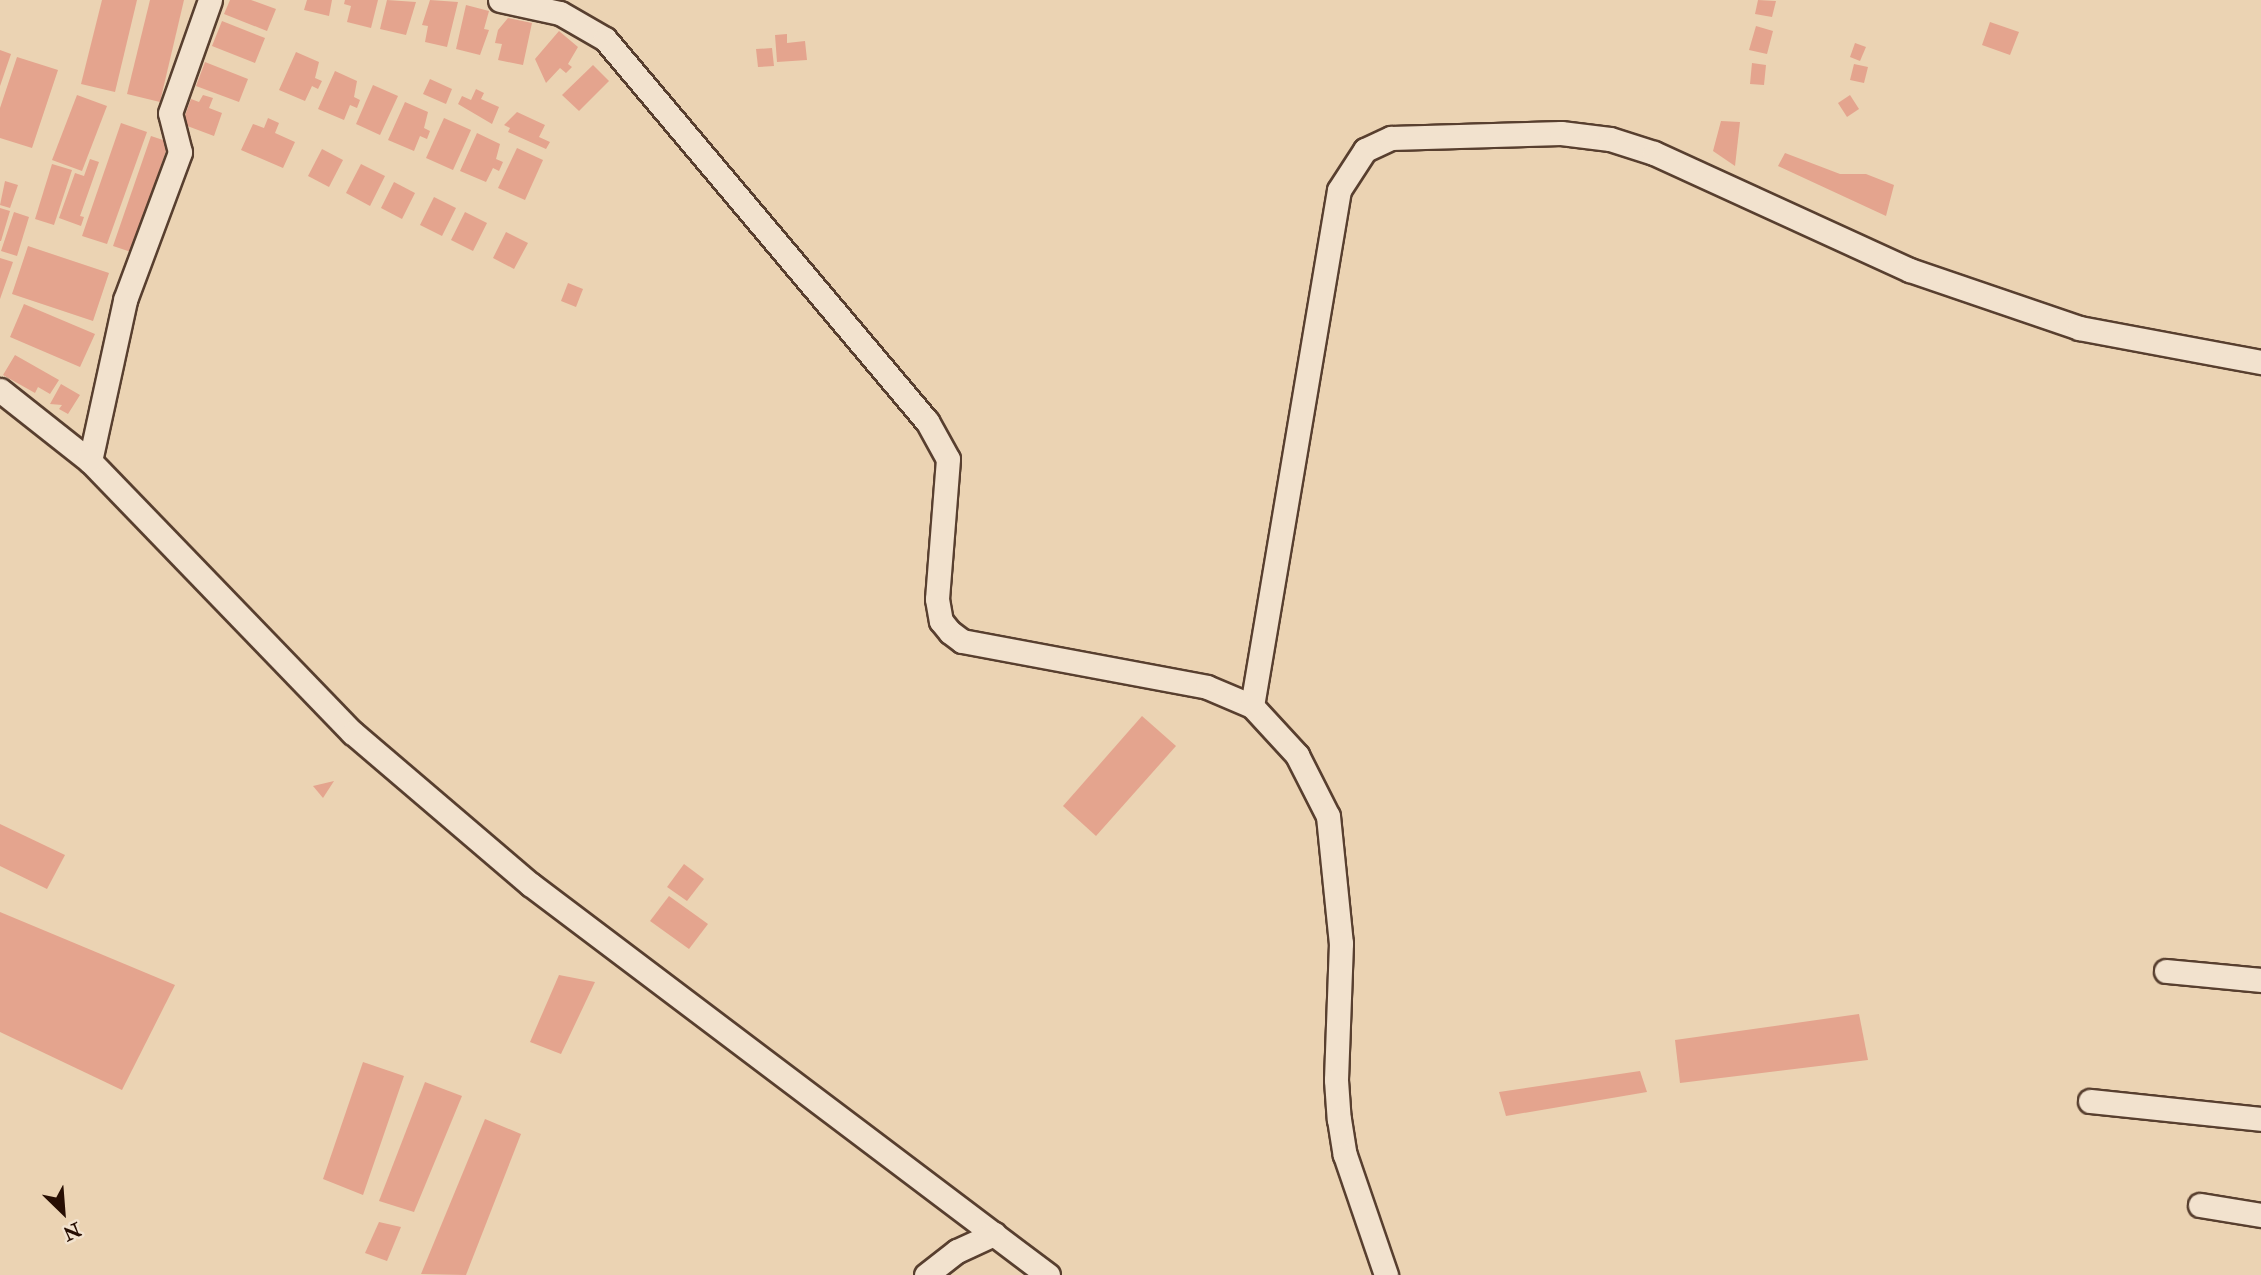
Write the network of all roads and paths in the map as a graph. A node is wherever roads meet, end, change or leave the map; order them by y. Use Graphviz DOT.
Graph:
graph roads {
  1 [pos="210,0"];
  2 [pos="500,0"];
  3 [pos="2261,362"];
  4 [pos="0,390"];
  5 [pos="90,461"];
  6 [pos="1252,706"];
  7 [pos="2166,971"];
  8 [pos="2261,980"];
  9 [pos="2090,1101"];
  10 [pos="2261,1119"];
  11 [pos="2200,1205"];
  12 [pos="2261,1215"];
  13 [pos="994,1234"];
  14 [pos="926,1275"];
  15 [pos="1048,1275"];
  16 [pos="1386,1275"];
  1 -- 5 [label="street"];
  2 -- 6 [label="street"];
  3 -- 6 [label="street"];
  4 -- 5 [label="street"];
  5 -- 13 [label="street"];
  6 -- 16 [label="street"];
  7 -- 8 [label="street"];
  9 -- 10 [label="street"];
  11 -- 12 [label="street"];
  13 -- 14 [label="street"];
  13 -- 15 [label="street"];
}
